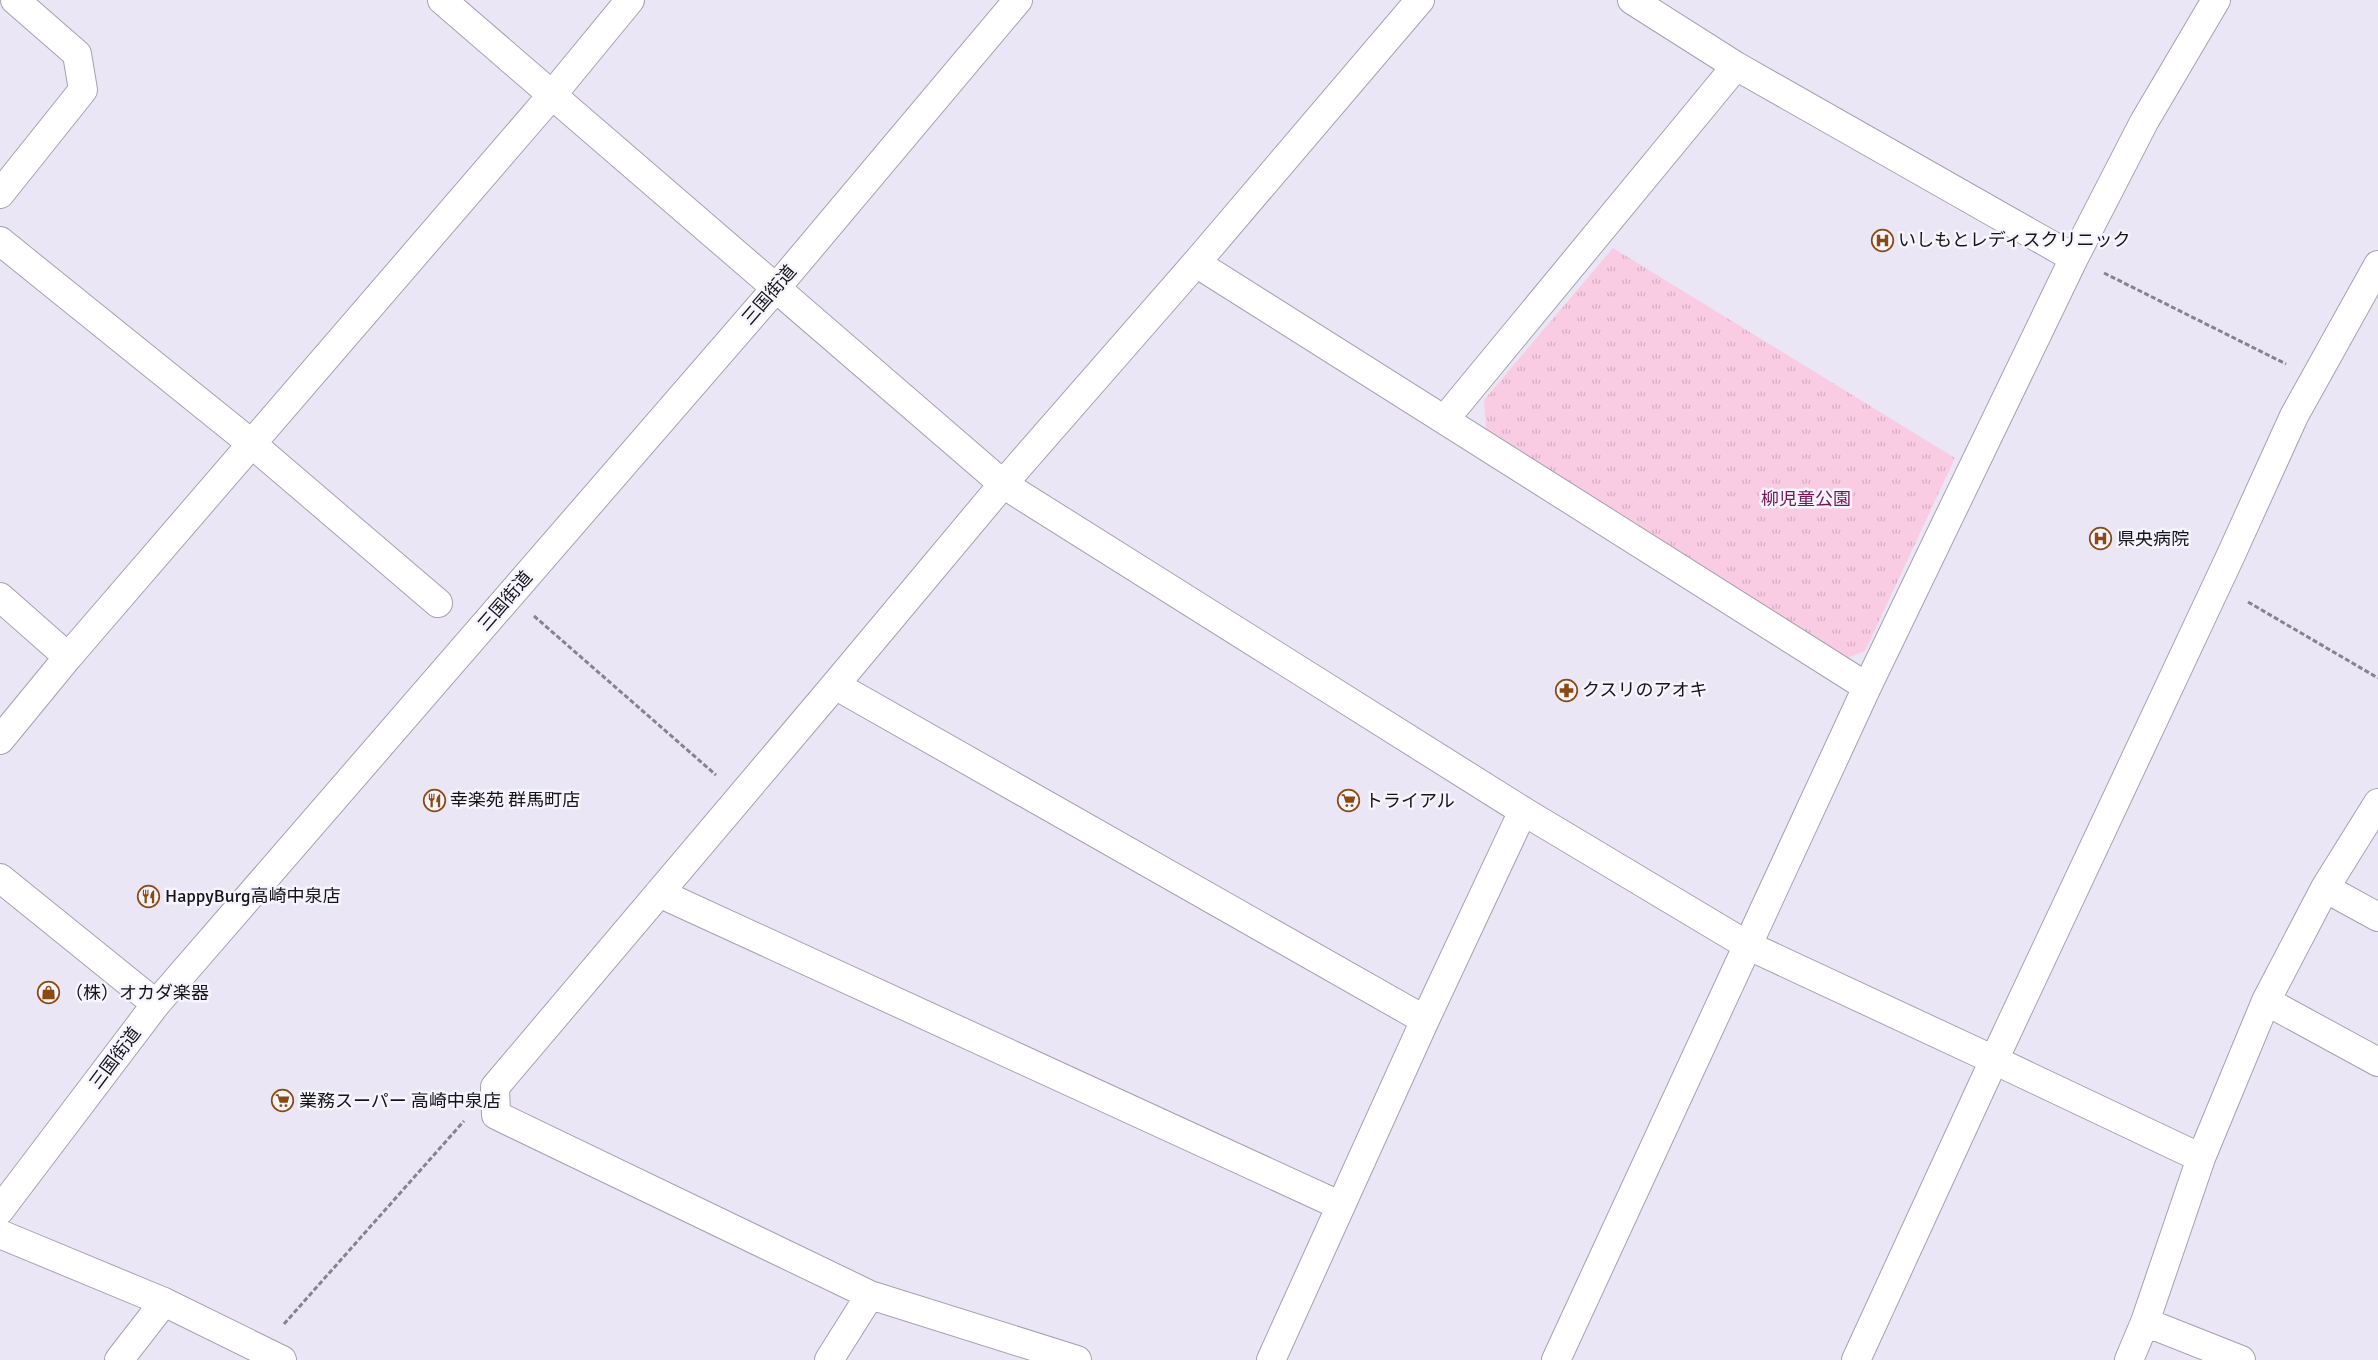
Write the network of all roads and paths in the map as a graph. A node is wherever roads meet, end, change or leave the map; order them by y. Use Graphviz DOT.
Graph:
graph roads {
  1 [pos="14,0"];
  2 [pos="442,0"];
  3 [pos="630,0"];
  4 [pos="1018,0"];
  5 [pos="1420,0"];
  6 [pos="1632,0"];
  7 [pos="2216,0"];
  8 [pos="1736,66"];
  9 [pos="552,95"];
  10 [pos="0,194"];
  11 [pos="0,241"];
  12 [pos="2074,258"];
  13 [pos="1196,263"];
  14 [pos="2378,266"];
  15 [pos="776,288"];
  16 [pos="2315,378"];
  17 [pos="1445,419"];
  18 [pos="252,444"];
  19 [pos="1003,484"];
  20 [pos="510,595"];
  21 [pos="0,597"];
  22 [pos="2248,602"];
  23 [pos="438,603"];
  24 [pos="68,657"];
  25 [pos="2378,678"];
  26 [pos="835,685"];
  27 [pos="1867,687"];
  28 [pos="0,740"];
  29 [pos="741,797"];
  30 [pos="2378,803"];
  31 [pos="1523,811"];
  32 [pos="0,878"];
  33 [pos="2326,888"];
  34 [pos="660,893"];
  35 [pos="2378,917"];
  36 [pos="1748,945"];
  37 [pos="2266,1001"];
  38 [pos="156,1004"];
  39 [pos="1426,1020"];
  40 [pos="1994,1060"];
  41 [pos="2378,1062"];
  42 [pos="494,1087"];
  43 [pos="2201,1158"];
  44 [pos="1341,1206"];
  45 [pos="0,1210"];
  46 [pos="0,1234"];
  47 [pos="870,1295"];
  48 [pos="164,1302"];
  49 [pos="2145,1322"];
  50 [pos="271,1355"];
  51 [pos="119,1360"];
  52 [pos="829,1360"];
  53 [pos="1077,1360"];
  54 [pos="1271,1360"];
  55 [pos="1556,1360"];
  56 [pos="1856,1360"];
  57 [pos="2129,1360"];
  58 [pos="2242,1360"];
  1 -- 10 [label="street"];
  2 -- 9 [label="street"];
  3 -- 9 [label="street"];
  4 -- 15 [label="street, 三国街道"];
  5 -- 13 [label="street"];
  6 -- 8 [label="street"];
  7 -- 12 [label="street"];
  8 -- 12 [label="street"];
  8 -- 17 [label="street"];
  9 -- 15 [label="street"];
  9 -- 18 [label="street"];
  11 -- 18 [label="street"];
  12 -- 16 [label="path"];
  12 -- 27 [label="street"];
  13 -- 17 [label="street"];
  13 -- 19 [label="street"];
  14 -- 16 [label="street"];
  15 -- 19 [label="street"];
  15 -- 20 [label="street, 三国街道"];
  16 -- 40 [label="street"];
  17 -- 27 [label="street"];
  18 -- 23 [label="street"];
  18 -- 24 [label="street"];
  19 -- 26 [label="street"];
  19 -- 31 [label="street"];
  20 -- 29 [label="path"];
  20 -- 38 [label="street, 三国街道"];
  21 -- 24 [label="street"];
  22 -- 25 [label="path"];
  24 -- 28 [label="street"];
  26 -- 29 [label="street"];
  26 -- 39 [label="street"];
  27 -- 36 [label="street"];
  29 -- 34 [label="street"];
  30 -- 33 [label="street"];
  31 -- 36 [label="street"];
  31 -- 39 [label="street"];
  32 -- 38 [label="street"];
  33 -- 35 [label="street"];
  33 -- 37 [label="street"];
  34 -- 42 [label="street"];
  34 -- 44 [label="street"];
  36 -- 40 [label="street"];
  36 -- 55 [label="street"];
  37 -- 41 [label="street"];
  37 -- 43 [label="street"];
  38 -- 45 [label="street, 三国街道"];
  39 -- 44 [label="street"];
  40 -- 43 [label="street"];
  40 -- 56 [label="street"];
  42 -- 47 [label="street"];
  42 -- 50 [label="path"];
  43 -- 49 [label="street"];
  44 -- 54 [label="street"];
  46 -- 48 [label="street"];
  47 -- 52 [label="street"];
  47 -- 53 [label="street"];
  48 -- 50 [label="street"];
  48 -- 51 [label="street"];
  49 -- 57 [label="street"];
  49 -- 58 [label="street"];
}
